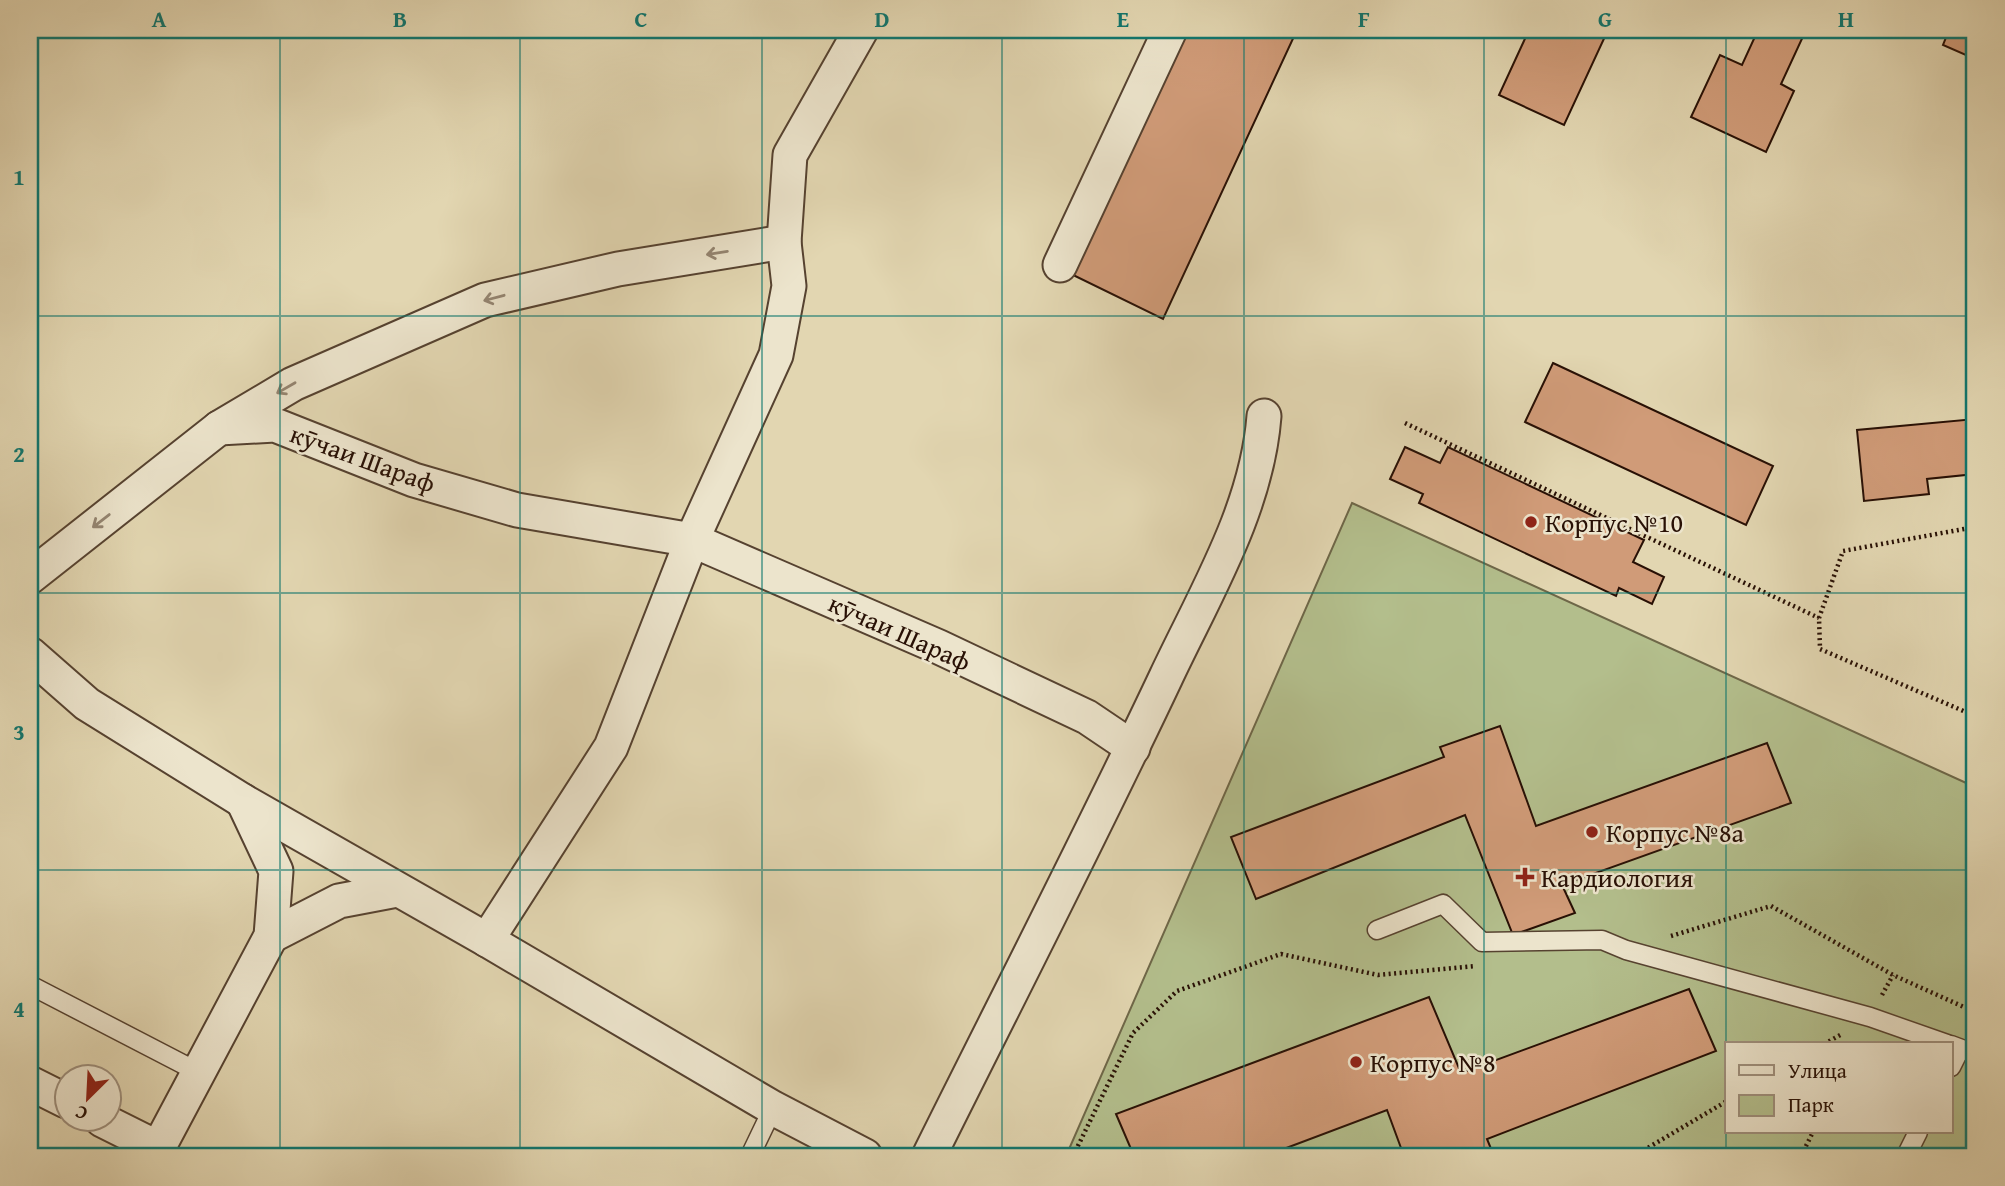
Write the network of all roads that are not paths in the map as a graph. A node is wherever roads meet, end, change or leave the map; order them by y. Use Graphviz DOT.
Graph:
graph roads {
  1 [pos="862,30"];
  2 [pos="1170,30"];
  3 [pos="784,242"];
  4 [pos="1060,265"];
  5 [pos="1264,416"];
  6 [pos="219,428"];
  7 [pos="692,540"];
  8 [pos="30,577"];
  9 [pos="30,654"];
  10 [pos="1133,748"];
  11 [pos="243,801"];
  12 [pos="397,890"];
  13 [pos="1377,930"];
  14 [pos="271,936"];
  15 [pos="487,940"];
  16 [pos="30,985"];
  17 [pos="1941,1042"];
  18 [pos="198,1072"];
  19 [pos="30,1083"];
  20 [pos="52,1094"];
  21 [pos="773,1108"];
  22 [pos="122,1131"];
  23 [pos="1917,1134"];
  24 [pos="156,1152"];
  25 [pos="750,1156"];
  26 [pos="865,1156"];
  27 [pos="929,1156"];
  28 [pos="1906,1156"];
  1 -- 3 [label="street"];
  2 -- 4 [label="street"];
  3 -- 6 [label="street, кӯчаи Шараф, one-way"];
  3 -- 7 [label="street"];
  5 -- 10 [label="street"];
  6 -- 7 [label="street, кӯчаи Шараф"];
  6 -- 8 [label="street, кӯчаи Шараф, one-way"];
  7 -- 10 [label="street, кӯчаи Шараф"];
  7 -- 15 [label="street"];
  9 -- 11 [label="street"];
  10 -- 27 [label="street"];
  11 -- 12 [label="street"];
  11 -- 14 [label="street"];
  12 -- 14 [label="street"];
  12 -- 15 [label="street"];
  13 -- 17 [label="lane"];
  14 -- 18 [label="street"];
  15 -- 21 [label="street"];
  16 -- 18 [label="lane"];
  18 -- 24 [label="street"];
  19 -- 20 [label="street"];
  21 -- 25 [label="lane"];
  21 -- 26 [label="street"];
  22 -- 24 [label="street"];
  23 -- 28 [label="lane"];
}
